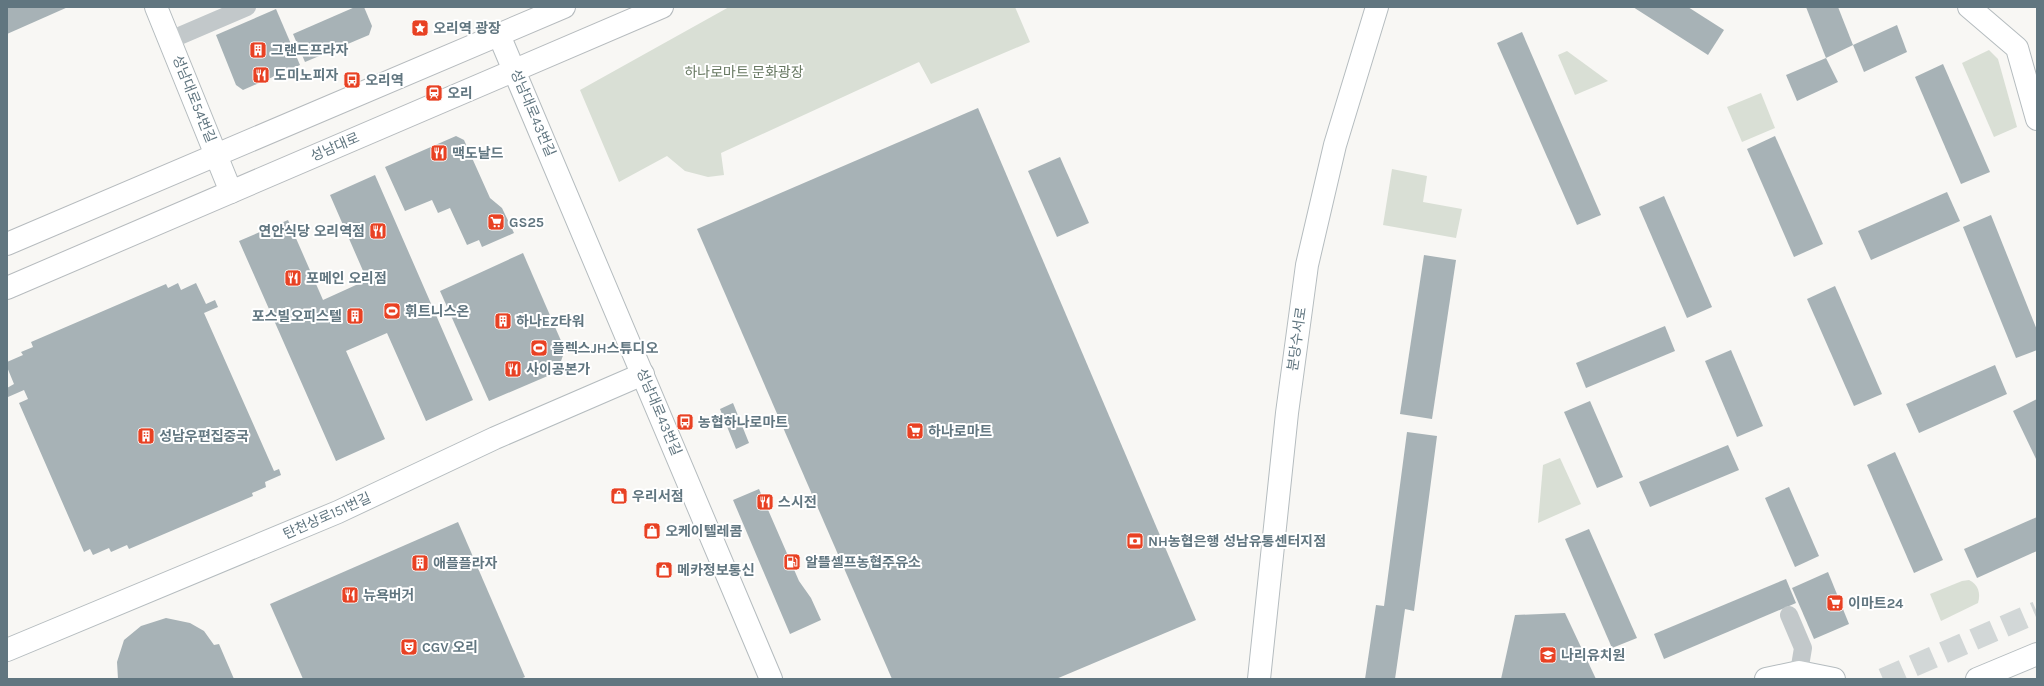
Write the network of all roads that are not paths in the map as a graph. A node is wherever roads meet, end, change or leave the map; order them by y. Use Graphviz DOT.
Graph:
graph roads {
  1 [pos="156,7"];
  2 [pos="247,7"];
  3 [pos="564,7"];
  4 [pos="662,7"];
  5 [pos="1376,7"];
  6 [pos="1969,7"];
  7 [pos="499,35"];
  8 [pos="170,40"];
  9 [pos="514,70"];
  10 [pos="2037,119"];
  11 [pos="216,155"];
  12 [pos="231,192"];
  13 [pos="7,244"];
  14 [pos="7,288"];
  15 [pos="643,374"];
  16 [pos="1789,615"];
  17 [pos="7,650"];
  18 [pos="2037,654"];
  19 [pos="1799,672"];
  20 [pos="768,678"];
  21 [pos="1260,679"];
  22 [pos="1766,679"];
  23 [pos="1834,679"];
  24 [pos="1977,679"];
  1 -- 8 [label="street, 성남대로54번길"];
  2 -- 8 [label="street"];
  3 -- 7 [label="street"];
  4 -- 9 [label="street, 성남대로"];
  5 -- 21 [label="street, 분당수서로"];
  6 -- 10 [label="street"];
  7 -- 9 [label="street, 성남대로43번길"];
  7 -- 11 [label="street"];
  8 -- 11 [label="street, 성남대로54번길"];
  9 -- 12 [label="street, 성남대로"];
  9 -- 15 [label="street, 성남대로43번길"];
  11 -- 12 [label="street, 성남대로54번길"];
  11 -- 13 [label="street"];
  12 -- 14 [label="street, 성남대로"];
  15 -- 17 [label="street, 탄천상로151번길"];
  15 -- 20 [label="street, 성남대로43번길"];
  16 -- 19 [label="street"];
  18 -- 24 [label="street"];
  19 -- 22 [label="street"];
  19 -- 23 [label="street"];
}
